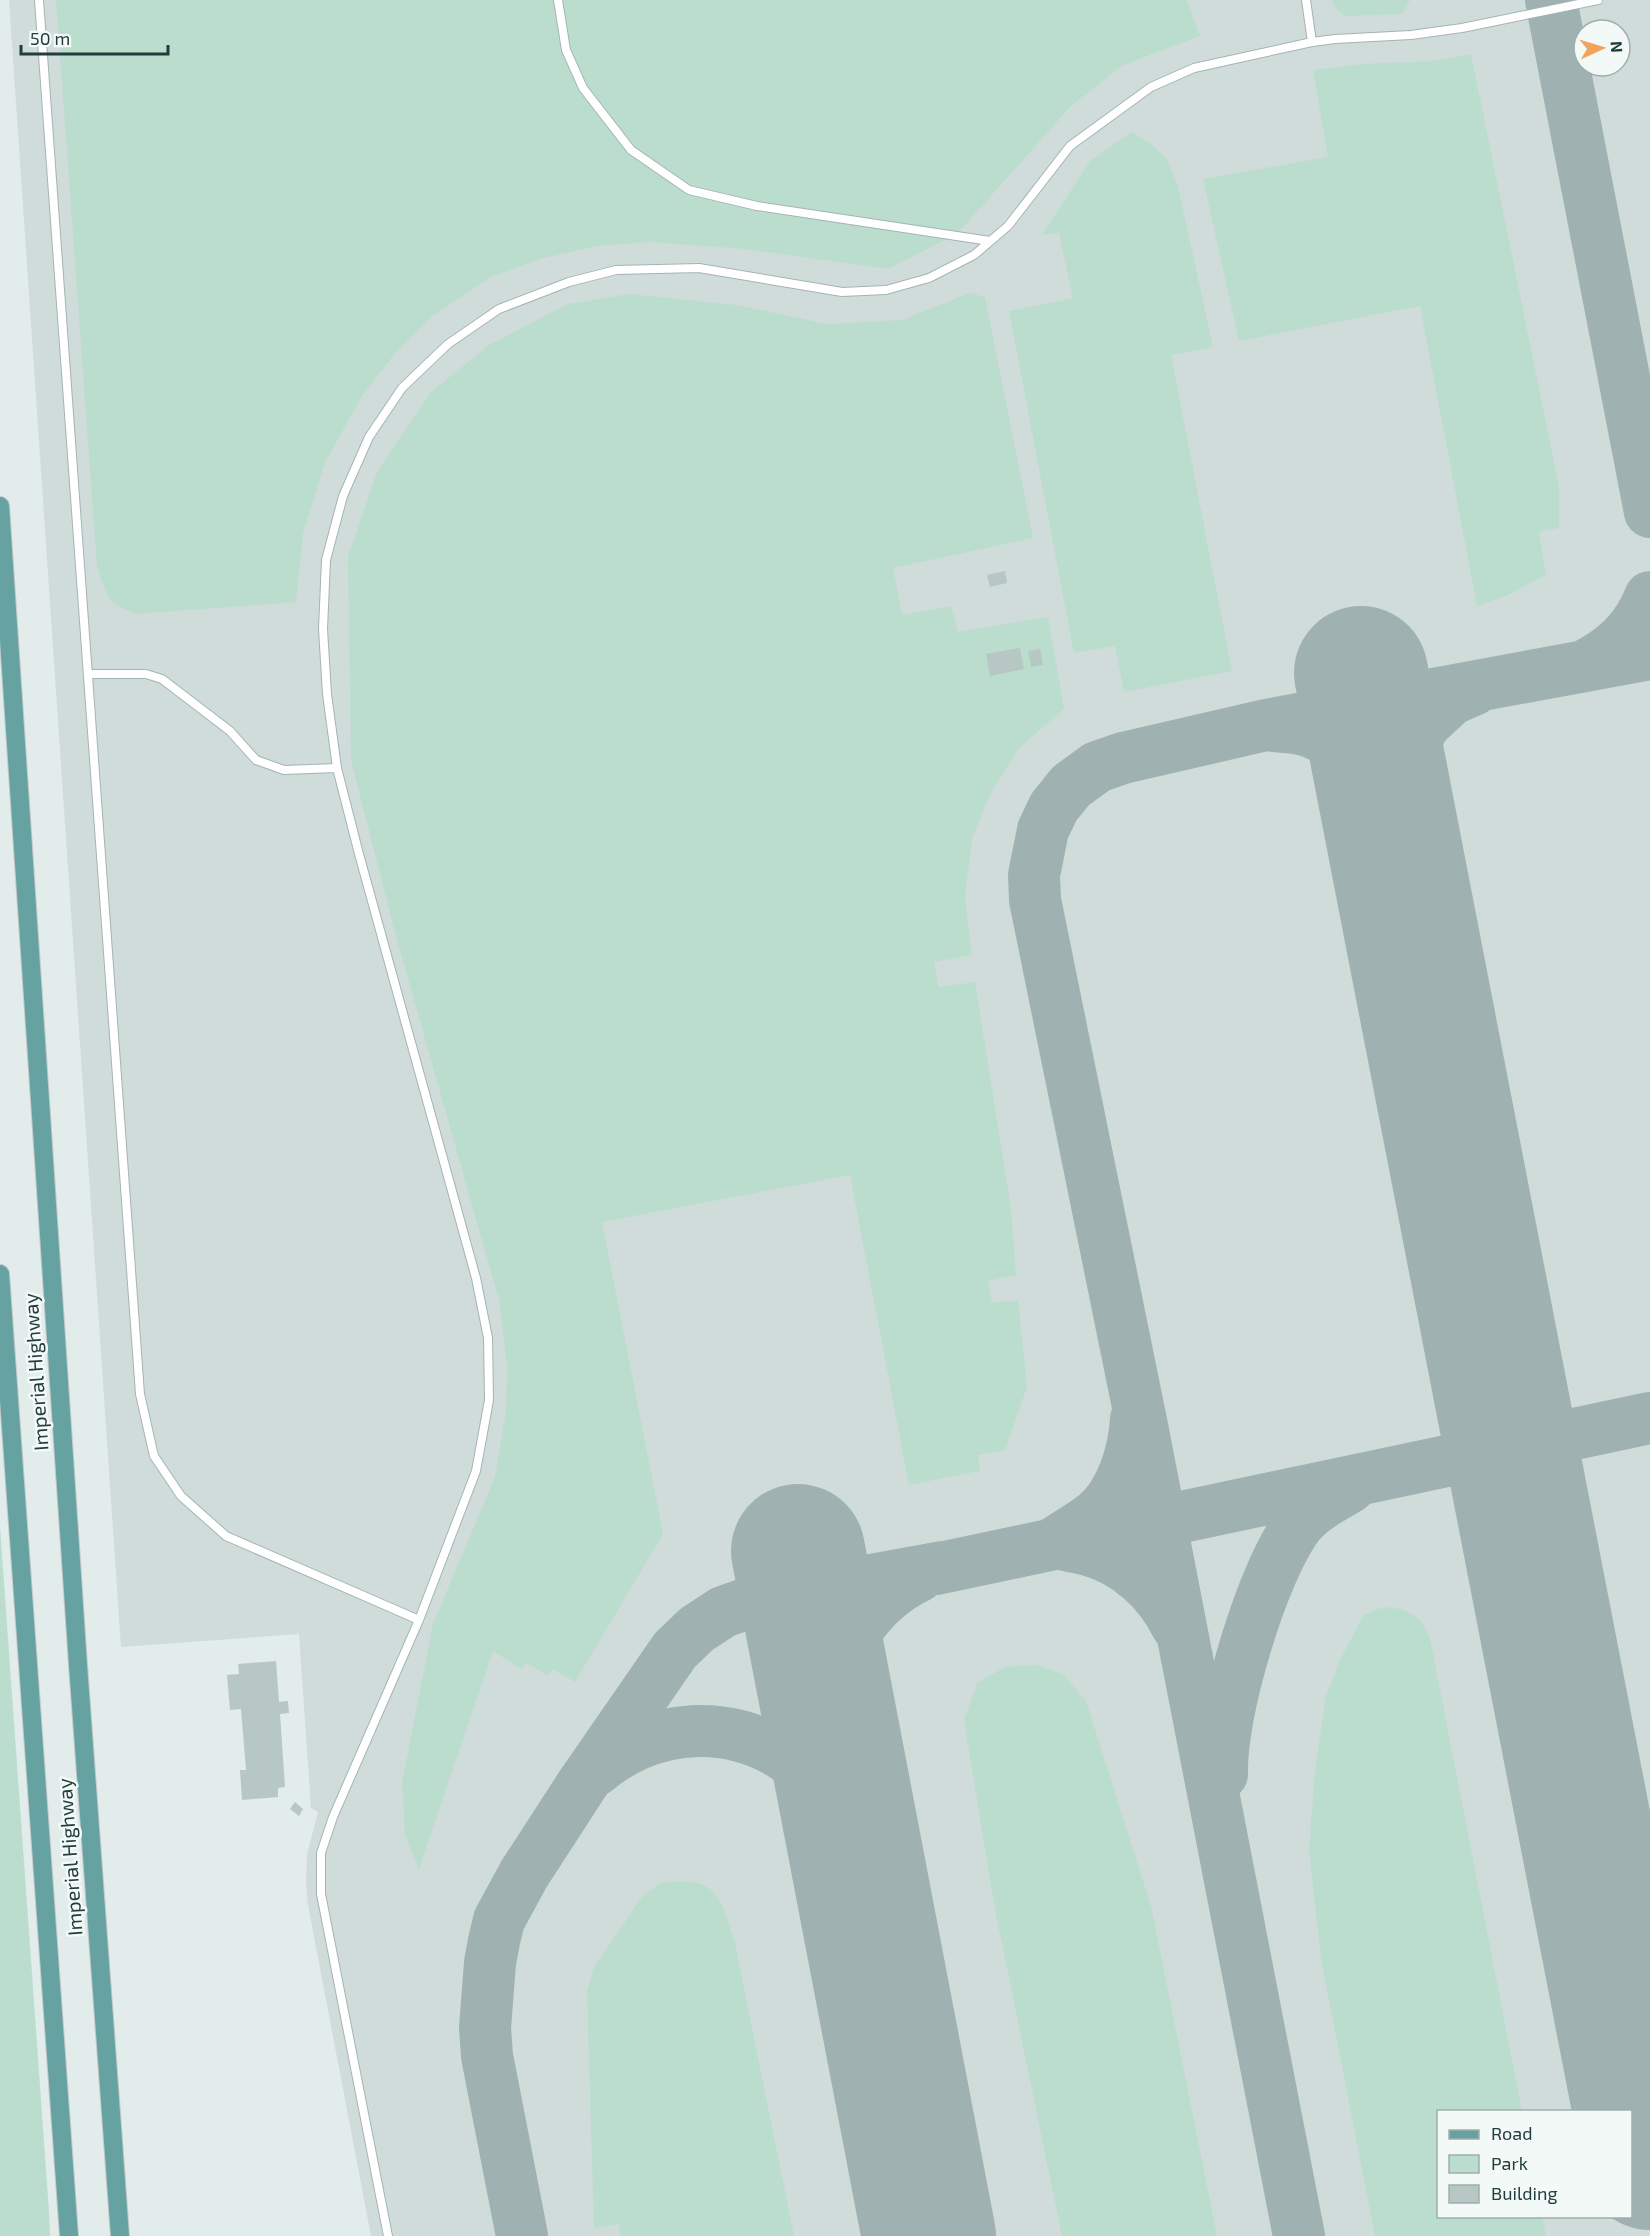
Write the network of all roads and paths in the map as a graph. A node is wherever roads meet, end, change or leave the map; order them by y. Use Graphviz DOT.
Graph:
graph roads {
  1 [pos="39,0"];
  2 [pos="558,0"];
  3 [pos="1306,0"];
  4 [pos="1598,0"];
  5 [pos="1312,42"];
  6 [pos="990,241"];
  7 [pos="0,506"];
  8 [pos="88,674"];
  9 [pos="337,768"];
  10 [pos="0,1274"];
  11 [pos="419,1620"];
  12 [pos="69,2236"];
  13 [pos="120,2236"];
  14 [pos="388,2236"];
  1 -- 8 [label="lane"];
  2 -- 6 [label="lane"];
  3 -- 5 [label="lane"];
  4 -- 5 [label="lane"];
  5 -- 6 [label="lane"];
  6 -- 9 [label="lane"];
  7 -- 13 [label="main road, Imperial Highway"];
  8 -- 9 [label="lane"];
  8 -- 11 [label="lane"];
  9 -- 11 [label="lane"];
  10 -- 12 [label="main road, Imperial Highway"];
  11 -- 14 [label="lane"];
}
